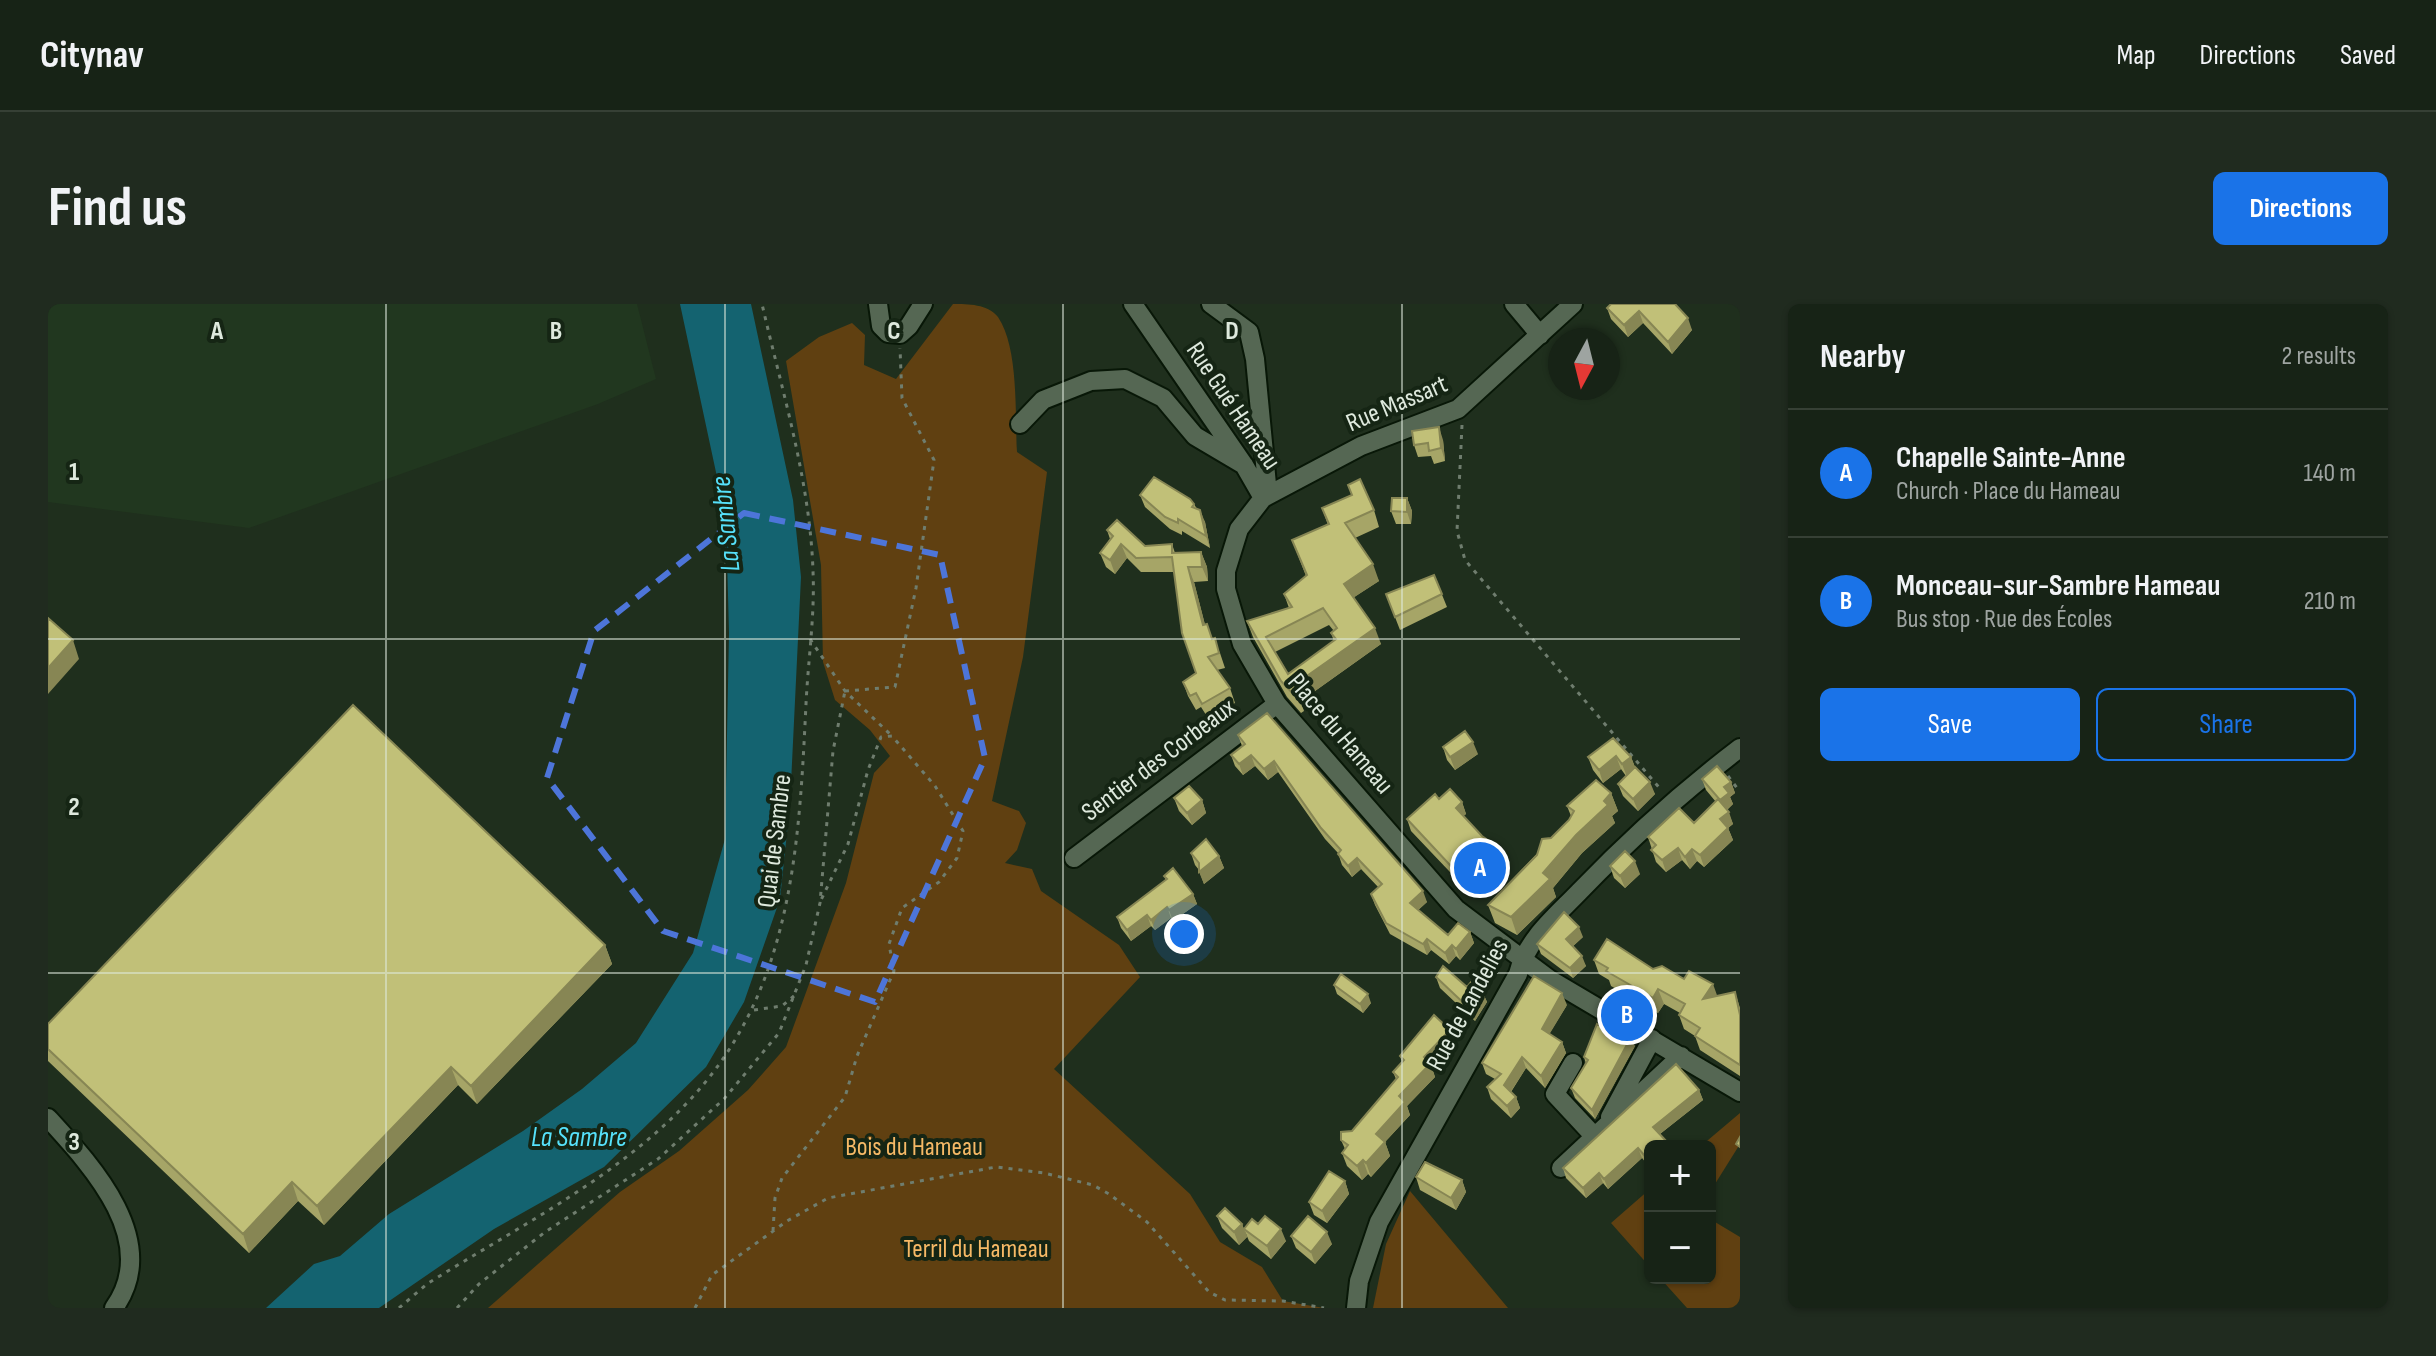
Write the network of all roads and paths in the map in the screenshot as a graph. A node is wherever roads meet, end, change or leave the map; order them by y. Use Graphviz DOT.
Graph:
graph roads {
  1 [pos="762,304"];
  2 [pos="878,304"];
  3 [pos="892,304"];
  4 [pos="923,304"];
  5 [pos="1133,304"];
  6 [pos="1211,304"];
  7 [pos="1514,304"];
  8 [pos="1573,304"];
  9 [pos="894,334"];
  10 [pos="1540,335"];
  11 [pos="1458,409"];
  12 [pos="1020,424"];
  13 [pos="1244,465"];
  14 [pos="1265,496"];
  15 [pos="810,637"];
  16 [pos="845,691"];
  17 [pos="1277,704"];
  18 [pos="892,736"];
  19 [pos="1740,748"];
  20 [pos="1670,801"];
  21 [pos="1074,858"];
  22 [pos="820,903"];
  23 [pos="1522,959"];
  24 [pos="797,993"];
  25 [pos="753,1010"];
  26 [pos="1652,1039"];
  27 [pos="1681,1056"];
  28 [pos="1573,1063"];
  29 [pos="1740,1092"];
  30 [pos="48,1118"];
  31 [pos="1600,1132"];
  32 [pos="1561,1168"];
  33 [pos="773,1231"];
  34 [pos="114,1308"];
  35 [pos="399,1308"];
  36 [pos="457,1308"];
  37 [pos="695,1308"];
  38 [pos="1324,1308"];
  39 [pos="1356,1308"];
  1 -- 15 [label="path, Quai de Sambre"];
  2 -- 9 [label="street"];
  3 -- 9 [label="street"];
  4 -- 9 [label="street"];
  5 -- 13 [label="street, Rue Gué Hameau"];
  6 -- 14 [label="street"];
  7 -- 10 [label="street"];
  8 -- 10 [label="street, Rue Massart"];
  9 -- 16 [label="path"];
  10 -- 11 [label="street, Rue Massart"];
  11 -- 14 [label="street, Rue Massart"];
  11 -- 20 [label="path"];
  12 -- 13 [label="street"];
  13 -- 14 [label="street, Rue Gué Hameau"];
  14 -- 17 [label="street, Place du Hameau"];
  15 -- 16 [label="path"];
  15 -- 25 [label="path, Quai de Sambre"];
  16 -- 18 [label="path"];
  16 -- 22 [label="path"];
  17 -- 21 [label="street, Sentier des Corbeaux"];
  17 -- 23 [label="street, Place du Hameau"];
  18 -- 22 [label="path"];
  18 -- 33 [label="path"];
  19 -- 20 [label="street, Rue de Landelies"];
  20 -- 23 [label="street, Rue de Landelies"];
  22 -- 24 [label="path"];
  23 -- 26 [label="street, Place du Hameau"];
  23 -- 39 [label="street, Rue de Landelies"];
  24 -- 25 [label="path"];
  24 -- 36 [label="path"];
  25 -- 35 [label="path, Quai de Sambre"];
  26 -- 27 [label="street, Place du Hameau"];
  26 -- 31 [label="street"];
  27 -- 29 [label="street, Place du Hameau"];
  27 -- 31 [label="street"];
  28 -- 31 [label="street"];
  30 -- 34 [label="street"];
  31 -- 32 [label="street"];
  33 -- 37 [label="path"];
  33 -- 38 [label="path"];
}
